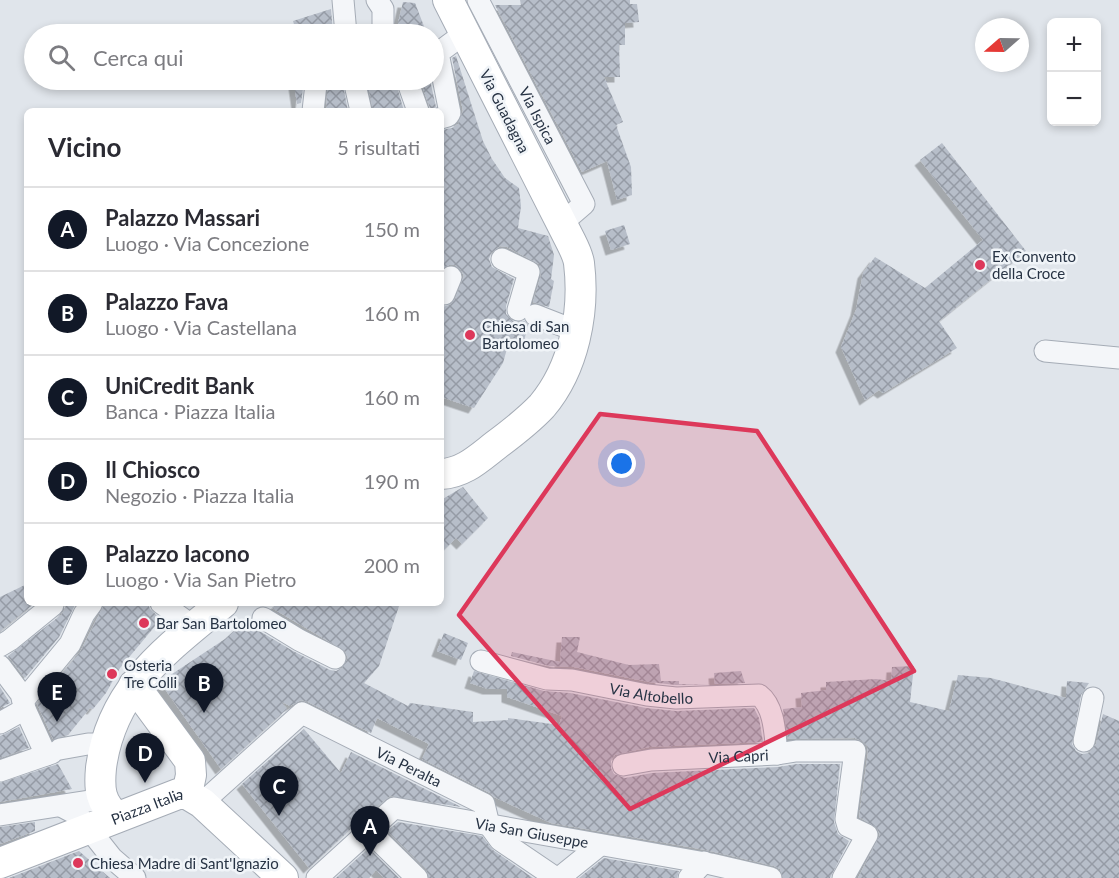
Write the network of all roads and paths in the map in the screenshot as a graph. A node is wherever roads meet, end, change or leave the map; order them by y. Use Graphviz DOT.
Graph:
graph roads {
  1 [pos="343,0"];
  2 [pos="377,0"];
  3 [pos="448,0"];
  4 [pos="478,0"];
  5 [pos="345,24"];
  6 [pos="383,24"];
  7 [pos="465,33"];
  8 [pos="444,49"];
  9 [pos="444,83"];
  10 [pos="315,90"];
  11 [pos="356,90"];
  12 [pos="411,90"];
  13 [pos="313,108"];
  14 [pos="360,108"];
  15 [pos="417,108"];
  16 [pos="444,117"];
  17 [pos="562,223"];
  18 [pos="502,259"];
  19 [pos="576,331"];
  20 [pos="1045,351"];
  21 [pos="1119,358"];
  22 [pos="444,474"];
  23 [pos="52,606"];
  24 [pos="90,606"];
  25 [pos="165,606"];
  26 [pos="219,606"];
  27 [pos="263,618"];
  28 [pos="194,627"];
  29 [pos="0,646"];
  30 [pos="335,658"];
  31 [pos="482,662"];
  32 [pos="0,666"];
  33 [pos="134,685"];
  34 [pos="1093,698"];
  35 [pos="24,705"];
  36 [pos="0,723"];
  37 [pos="1084,741"];
  38 [pos="104,744"];
  39 [pos="52,752"];
  40 [pos="777,754"];
  41 [pos="623,765"];
  42 [pos="0,771"];
  43 [pos="194,799"];
  44 [pos="61,806"];
  45 [pos="109,808"];
  46 [pos="0,815"];
  47 [pos="489,825"];
  48 [pos="87,828"];
  49 [pos="368,831"];
  50 [pos="600,845"];
  51 [pos="704,862"];
  52 [pos="7,867"];
  53 [pos="769,874"];
  54 [pos="567,875"];
  55 [pos="135,878"];
  56 [pos="284,878"];
  57 [pos="317,878"];
  58 [pos="417,878"];
  59 [pos="689,878"];
  60 [pos="843,878"];
  1 -- 5 [label="street"];
  2 -- 6 [label="street"];
  3 -- 7 [label="street, Via Guadagna"];
  4 -- 17 [label="street, Via Ispica"];
  7 -- 8 [label="street"];
  7 -- 17 [label="street, Via Guadagna"];
  9 -- 16 [label="street"];
  10 -- 13 [label="street"];
  11 -- 14 [label="street"];
  12 -- 15 [label="street"];
  17 -- 19 [label="street, Via Guadagna"];
  18 -- 19 [label="street"];
  19 -- 22 [label="street, Via Guadagna"];
  20 -- 21 [label="street"];
  23 -- 29 [label="street"];
  24 -- 35 [label="street"];
  25 -- 28 [label="street"];
  26 -- 28 [label="street"];
  27 -- 30 [label="street"];
  28 -- 33 [label="street"];
  31 -- 40 [label="street, Via Altobello"];
  32 -- 35 [label="street"];
  33 -- 38 [label="street"];
  33 -- 43 [label="street"];
  34 -- 37 [label="street"];
  35 -- 36 [label="street"];
  35 -- 39 [label="street"];
  38 -- 39 [label="street"];
  38 -- 45 [label="street"];
  39 -- 42 [label="street"];
  40 -- 41 [label="street, Via Capri"];
  40 -- 60 [label="street, Via Capri"];
  43 -- 45 [label="street, Piazza Italia"];
  43 -- 47 [label="street, Via Peralta"];
  43 -- 56 [label="street, Piazza Italia"];
  44 -- 45 [label="street"];
  44 -- 46 [label="street"];
  44 -- 48 [label="street"];
  45 -- 48 [label="street, Piazza Italia"];
  47 -- 49 [label="street, Via San Giuseppe"];
  47 -- 50 [label="street, Via San Giuseppe"];
  47 -- 54 [label="street"];
  48 -- 52 [label="street, Piazza Italia"];
  48 -- 55 [label="street"];
  49 -- 57 [label="street, Via San Giuseppe"];
  49 -- 58 [label="street"];
  50 -- 51 [label="street, Via San Giuseppe"];
  50 -- 54 [label="street"];
  51 -- 53 [label="street, Via San Giuseppe"];
  51 -- 59 [label="street"];
}
